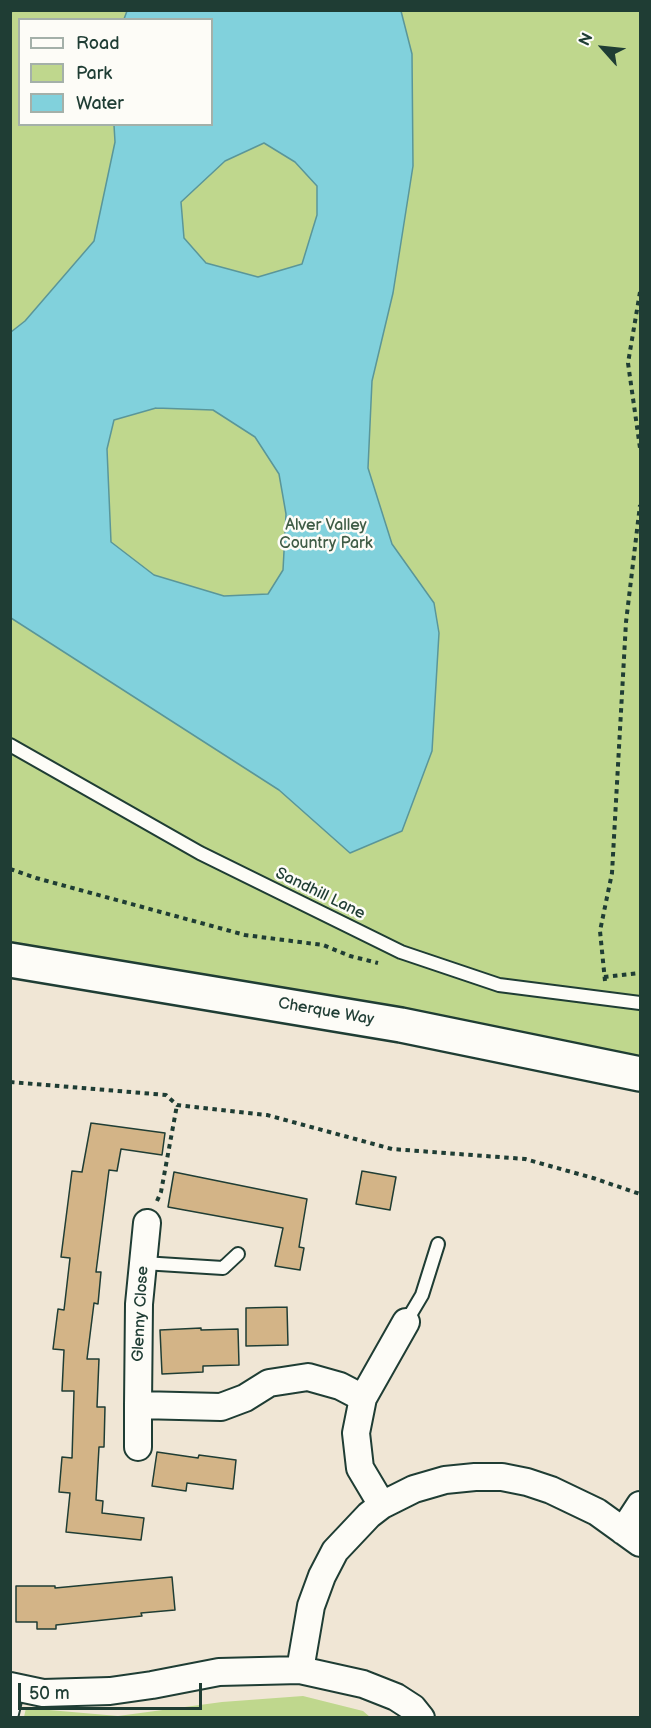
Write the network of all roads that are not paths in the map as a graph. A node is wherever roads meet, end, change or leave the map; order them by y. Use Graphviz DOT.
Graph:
graph roads {
  1 [pos="10,745"];
  2 [pos="10,960"];
  3 [pos="640,1003"];
  4 [pos="640,1074"];
  5 [pos="147,1223"];
  6 [pos="438,1244"];
  7 [pos="238,1254"];
  8 [pos="143,1263"];
  9 [pos="406,1322"];
  10 [pos="363,1398"];
  11 [pos="138,1405"];
  12 [pos="138,1447"];
  13 [pos="382,1505"];
  14 [pos="640,1505"];
  15 [pos="632,1537"];
  16 [pos="300,1670"];
  17 [pos="14,1687"];
  18 [pos="11,1718"];
  19 [pos="421,1718"];
  1 -- 3 [label="lane, Sandhill Lane"];
  2 -- 4 [label="street, Cherque Way"];
  5 -- 8 [label="street, Glenny Close"];
  6 -- 9 [label="lane"];
  7 -- 8 [label="lane"];
  8 -- 11 [label="street, Glenny Close"];
  9 -- 10 [label="street"];
  10 -- 11 [label="street"];
  10 -- 13 [label="street"];
  11 -- 12 [label="street, Glenny Close"];
  13 -- 15 [label="street"];
  13 -- 16 [label="street"];
  14 -- 15 [label="street"];
  16 -- 17 [label="street"];
  16 -- 19 [label="street"];
  17 -- 18 [label="lane"];
}
